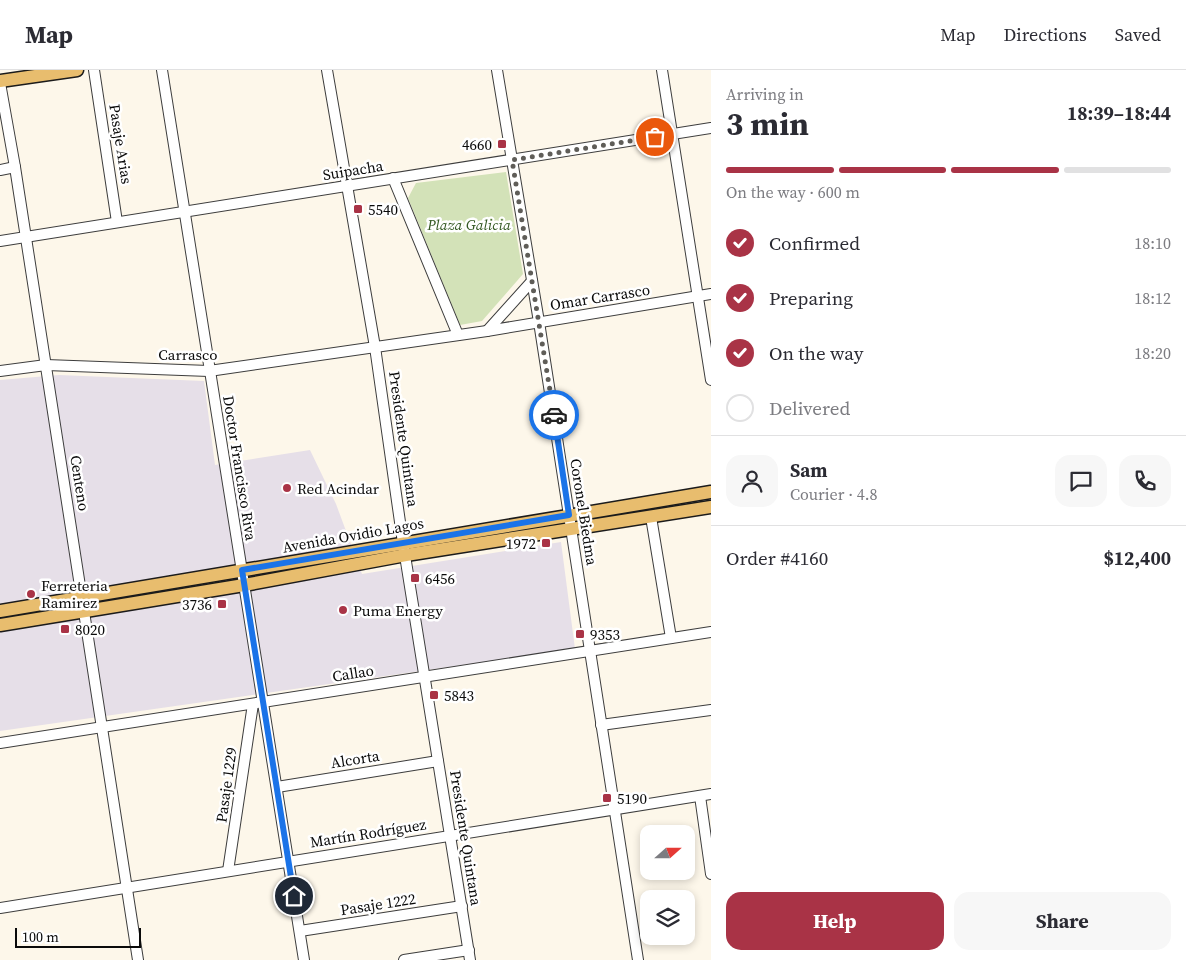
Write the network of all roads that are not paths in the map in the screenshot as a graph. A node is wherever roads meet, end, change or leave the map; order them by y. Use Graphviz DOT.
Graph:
graph roads {
  1 [pos="76,70"];
  2 [pos="94,70"];
  3 [pos="162,70"];
  4 [pos="328,70"];
  5 [pos="497,70"];
  6 [pos="662,70"];
  7 [pos="0,82"];
  8 [pos="711,128"];
  9 [pos="672,134"];
  10 [pos="512,160"];
  11 [pos="15,168"];
  12 [pos="0,170"];
  13 [pos="393,178"];
  14 [pos="346,186"];
  15 [pos="185,212"];
  16 [pos="118,222"];
  17 [pos="26,237"];
  18 [pos="0,241"];
  19 [pos="532,280"];
  20 [pos="711,294"];
  21 [pos="698,296"];
  22 [pos="540,322"];
  23 [pos="487,331"];
  24 [pos="458,335"];
  25 [pos="376,347"];
  26 [pos="46,365"];
  27 [pos="0,371"];
  28 [pos="209,371"];
  29 [pos="711,380"];
  30 [pos="711,492"];
  31 [pos="711,507"];
  32 [pos="569,515"];
  33 [pos="651,517"];
  34 [pos="571,529"];
  35 [pos="405,549"];
  36 [pos="242,570"];
  37 [pos="244,585"];
  38 [pos="82,597"];
  39 [pos="0,611"];
  40 [pos="84,611"];
  41 [pos="0,625"];
  42 [pos="711,632"];
  43 [pos="671,638"];
  44 [pos="589,651"];
  45 [pos="425,677"];
  46 [pos="258,703"];
  47 [pos="711,710"];
  48 [pos="601,725"];
  49 [pos="102,727"];
  50 [pos="0,743"];
  51 [pos="438,761"];
  52 [pos="277,787"];
  53 [pos="711,794"];
  54 [pos="700,796"];
  55 [pos="614,809"];
  56 [pos="450,835"];
  57 [pos="288,861"];
  58 [pos="228,871"];
  59 [pos="711,874"];
  60 [pos="127,888"];
  61 [pos="462,906"];
  62 [pos="0,908"];
  63 [pos="300,932"];
  64 [pos="470,955"];
  65 [pos="138,960"];
  66 [pos="304,960"];
  67 [pos="404,960"];
  68 [pos="638,960"];
  1 -- 7 [label="main road"];
  2 -- 16 [label="street, Pasaje Arias"];
  3 -- 15 [label="street, Doctor Francisco Riva"];
  4 -- 14 [label="street, Presidente Quintana"];
  5 -- 10 [label="street, Coronel Biedma"];
  6 -- 9 [label="street"];
  7 -- 11 [label="street, Centeno"];
  8 -- 9 [label="street, Suipacha"];
  9 -- 10 [label="street, Suipacha"];
  9 -- 21 [label="street"];
  10 -- 13 [label="street, Suipacha"];
  10 -- 19 [label="street, Coronel Biedma"];
  11 -- 12 [label="street"];
  11 -- 17 [label="street, Centeno"];
  13 -- 14 [label="street, Suipacha"];
  13 -- 24 [label="street"];
  14 -- 15 [label="street, Suipacha"];
  14 -- 25 [label="street, Presidente Quintana"];
  15 -- 16 [label="street, Suipacha"];
  15 -- 28 [label="street, Doctor Francisco Riva"];
  16 -- 17 [label="street, Suipacha"];
  17 -- 18 [label="street, Suipacha"];
  17 -- 26 [label="street, Centeno"];
  19 -- 22 [label="street, Coronel Biedma"];
  19 -- 23 [label="street"];
  20 -- 21 [label="street, Omar Carrasco"];
  21 -- 22 [label="street, Omar Carrasco"];
  21 -- 29 [label="street"];
  22 -- 23 [label="street, Omar Carrasco"];
  22 -- 32 [label="street, Coronel Biedma"];
  23 -- 24 [label="street, Omar Carrasco"];
  24 -- 25 [label="street, Omar Carrasco"];
  25 -- 28 [label="street, Carrasco"];
  25 -- 35 [label="street, Presidente Quintana"];
  26 -- 27 [label="street, Carrasco"];
  26 -- 28 [label="street, Carrasco"];
  26 -- 38 [label="street, Centeno"];
  28 -- 36 [label="street, Doctor Francisco Riva"];
  30 -- 32 [label="main road, Avenida Ovidio Lagos"];
  31 -- 33 [label="main road, Avenida Ovidio Lagos"];
  32 -- 34 [label="street, Coronel Biedma"];
  32 -- 35 [label="main road, Avenida Ovidio Lagos"];
  33 -- 34 [label="main road, Avenida Ovidio Lagos"];
  33 -- 43 [label="street"];
  34 -- 35 [label="main road, Avenida Ovidio Lagos"];
  34 -- 44 [label="street, Coronel Biedma"];
  35 -- 36 [label="main road, Avenida Ovidio Lagos"];
  35 -- 37 [label="main road, Avenida Ovidio Lagos"];
  35 -- 45 [label="street, Presidente Quintana"];
  36 -- 37 [label="street, Doctor Francisco Riva"];
  36 -- 38 [label="main road, Avenida Ovidio Lagos"];
  37 -- 40 [label="main road, Avenida Ovidio Lagos"];
  37 -- 46 [label="street, Doctor Francisco Riva"];
  38 -- 39 [label="main road, Avenida Ovidio Lagos"];
  38 -- 40 [label="street, Centeno"];
  40 -- 41 [label="main road, Avenida Ovidio Lagos"];
  40 -- 49 [label="street, Centeno"];
  42 -- 43 [label="street, Callao"];
  43 -- 44 [label="street, Callao"];
  44 -- 45 [label="street, Callao"];
  44 -- 48 [label="street, Coronel Biedma"];
  45 -- 46 [label="street, Callao"];
  45 -- 51 [label="street, Presidente Quintana"];
  46 -- 49 [label="street, Callao"];
  46 -- 52 [label="street, Doctor Francisco Riva"];
  46 -- 58 [label="street, Pasaje 1229"];
  47 -- 48 [label="street"];
  48 -- 55 [label="street, Coronel Biedma"];
  49 -- 50 [label="street, Callao"];
  49 -- 60 [label="street, Centeno"];
  51 -- 52 [label="street, Alcorta"];
  51 -- 56 [label="street, Presidente Quintana"];
  52 -- 57 [label="street, Doctor Francisco Riva"];
  53 -- 54 [label="street, Martín Rodríguez"];
  54 -- 55 [label="street, Martín Rodríguez"];
  54 -- 59 [label="street"];
  55 -- 56 [label="street, Martín Rodríguez"];
  55 -- 68 [label="street, Coronel Biedma"];
  56 -- 57 [label="street, Martín Rodríguez"];
  56 -- 61 [label="street, Presidente Quintana"];
  57 -- 58 [label="street, Martín Rodríguez"];
  57 -- 63 [label="street, Doctor Francisco Riva"];
  58 -- 60 [label="street, Martín Rodríguez"];
  60 -- 62 [label="street, Martín Rodríguez"];
  60 -- 65 [label="street, Centeno"];
  61 -- 63 [label="street, Pasaje 1222"];
  61 -- 64 [label="street, Presidente Quintana"];
  63 -- 66 [label="street, Doctor Francisco Riva"];
  64 -- 67 [label="street"];
}
